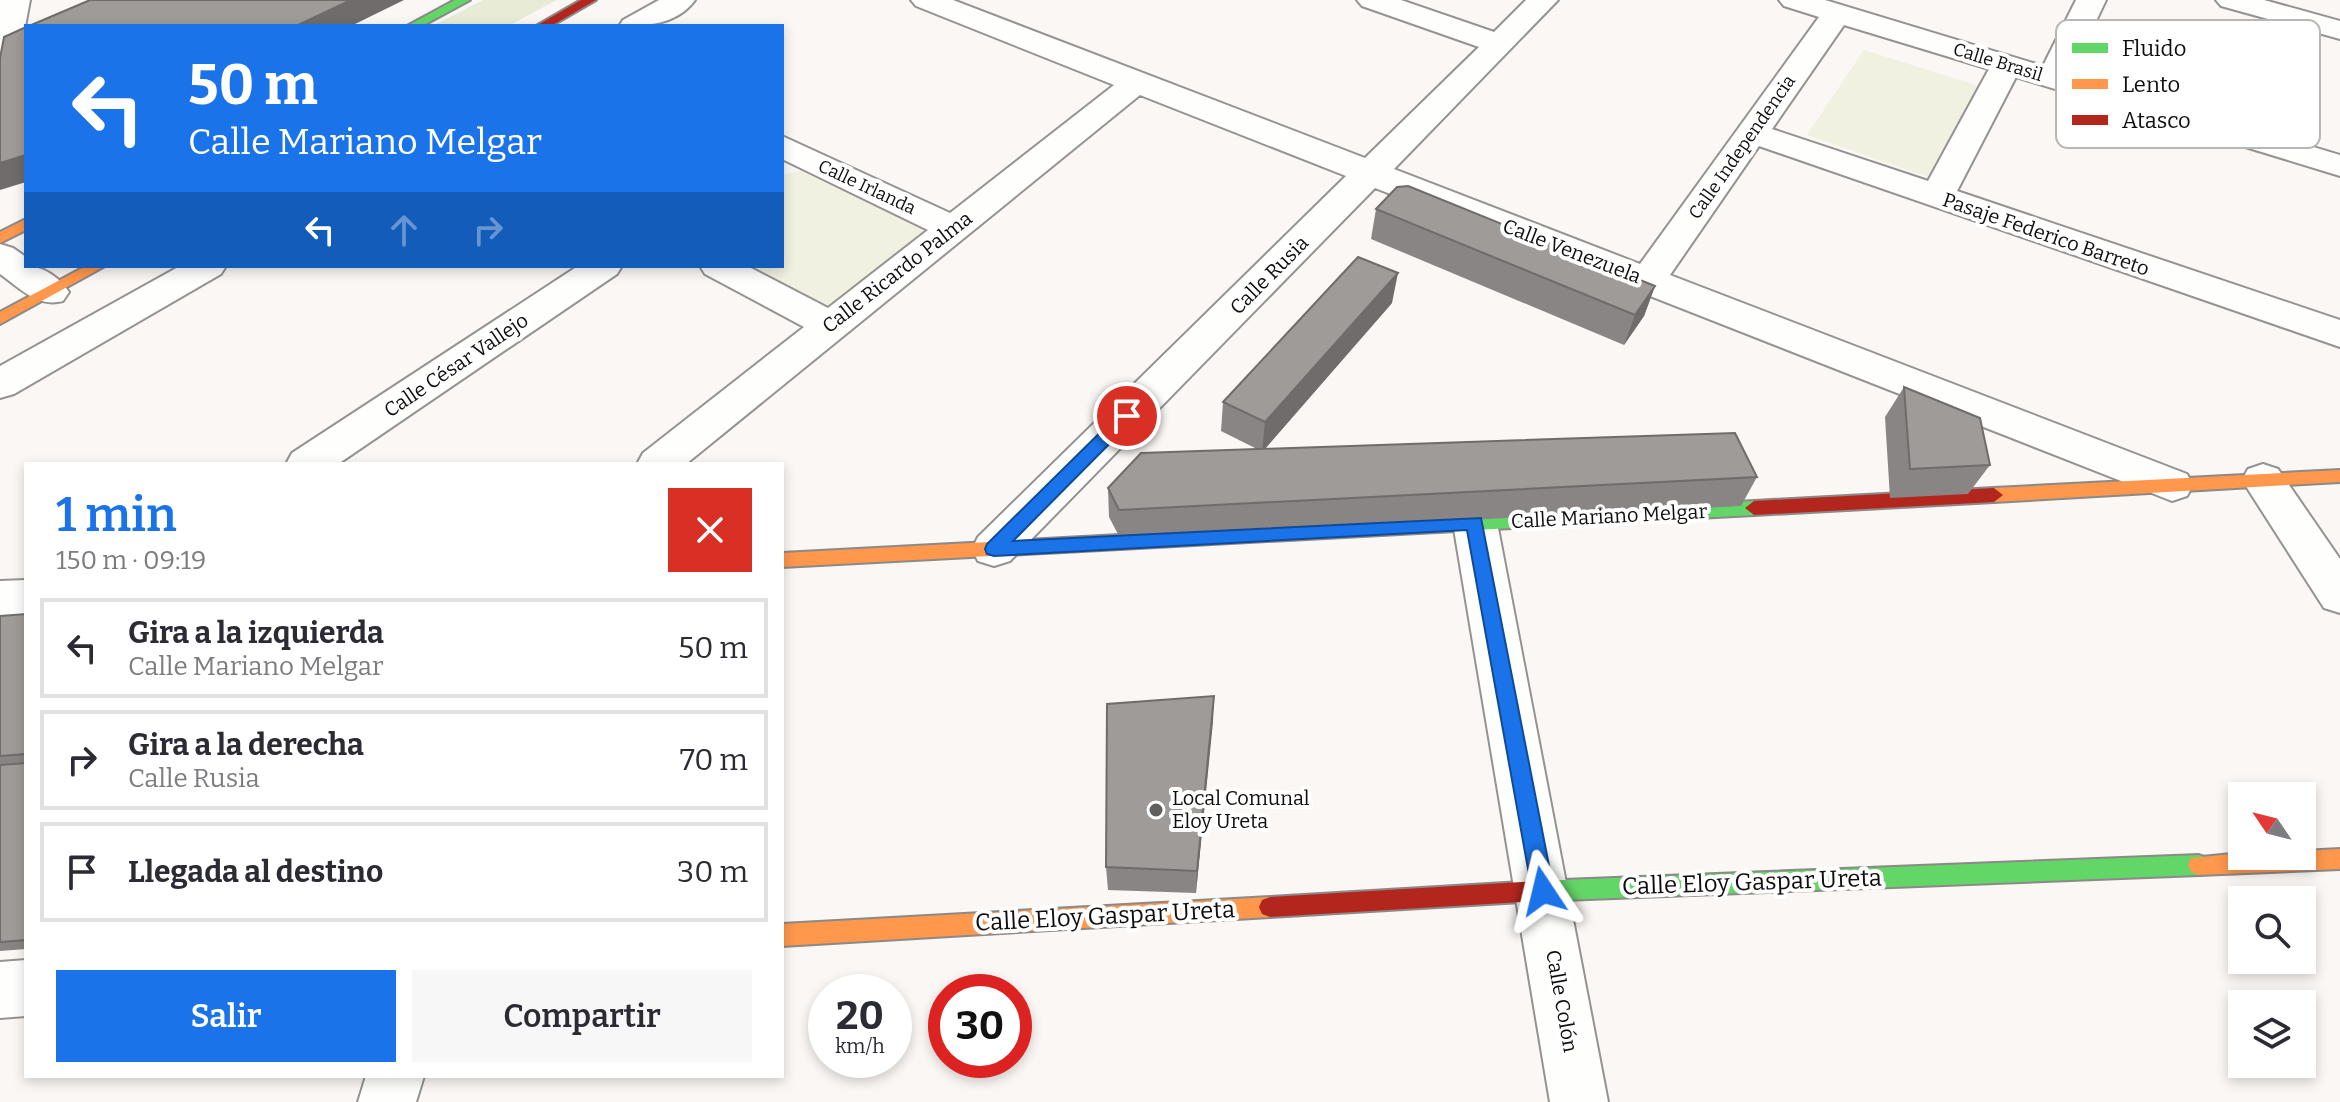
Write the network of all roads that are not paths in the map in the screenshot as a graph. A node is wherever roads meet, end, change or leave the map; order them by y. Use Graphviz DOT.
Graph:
graph roads {
  1 [pos="15,0"];
  2 [pos="464,0"];
  3 [pos="590,0"];
  4 [pos="680,0"];
  5 [pos="926,0"];
  6 [pos="1372,0"];
  7 [pos="1543,0"];
  8 [pos="1794,0"];
  9 [pos="2091,0"];
  10 [pos="2231,0"];
  11 [pos="982,8"];
  12 [pos="1837,13"];
  13 [pos="2081,20"];
  14 [pos="2304,20"];
  15 [pos="417,24"];
  16 [pos="546,24"];
  17 [pos="638,24"];
  18 [pos="2320,24"];
  19 [pos="2340,30"];
  20 [pos="1500,44"];
  21 [pos="11,53"];
  22 [pos="2007,64"];
  23 [pos="2056,72"];
  24 [pos="2053,78"];
  25 [pos="2056,79"];
  26 [pos="1137,82"];
  27 [pos="1752,133"];
  28 [pos="784,147"];
  29 [pos="2281,148"];
  30 [pos="2340,166"];
  31 [pos="1372,173"];
  32 [pos="1937,197"];
  33 [pos="24,225"];
  34 [pos="953,228"];
  35 [pos="0,238"];
  36 [pos="0,256"];
  37 [pos="94,268"];
  38 [pos="204,268"];
  39 [pos="601,268"];
  40 [pos="722,268"];
  41 [pos="1647,281"];
  42 [pos="50,292"];
  43 [pos="0,319"];
  44 [pos="830,325"];
  45 [pos="2340,334"];
  46 [pos="0,384"];
  47 [pos="310,462"];
  48 [pos="660,462"];
  49 [pos="2340,476"];
  50 [pos="2263,480"];
  51 [pos="2172,485"];
  52 [pos="1475,523"];
  53 [pos="994,549"];
  54 [pos="784,560"];
  55 [pos="2340,595"];
  56 [pos="24,598"];
  57 [pos="0,599"];
  58 [pos="2340,859"];
  59 [pos="1543,891"];
  60 [pos="784,935"];
  61 [pos="24,988"];
  62 [pos="0,990"];
  63 [pos="394,1078"];
  64 [pos="387,1102"];
  65 [pos="1579,1102"];
  1 -- 21 [label="street"];
  2 -- 15 [label="main road"];
  3 -- 16 [label="main road"];
  4 -- 17 [label="street"];
  5 -- 11 [label="street, Calle Venezuela"];
  6 -- 20 [label="street"];
  7 -- 20 [label="street, Calle Rusia"];
  8 -- 12 [label="street, Calle Brasil"];
  9 -- 13 [label="street"];
  10 -- 14 [label="street"];
  11 -- 26 [label="street, Calle Venezuela"];
  12 -- 22 [label="street, Calle Brasil"];
  12 -- 27 [label="street, Calle Independencia"];
  18 -- 19 [label="street"];
  20 -- 31 [label="street, Calle Rusia"];
  22 -- 24 [label="street, Calle Brasil"];
  22 -- 32 [label="street"];
  23 -- 24 [label="street"];
  24 -- 25 [label="street, Calle Brasil"];
  26 -- 31 [label="street, Calle Venezuela"];
  26 -- 34 [label="street, Calle Ricardo Palma"];
  27 -- 32 [label="street, Pasaje Federico Barreto"];
  27 -- 41 [label="street, Calle Independencia"];
  28 -- 34 [label="street, Calle Irlanda"];
  29 -- 30 [label="street, Calle Brasil"];
  31 -- 41 [label="street, Calle Venezuela"];
  31 -- 53 [label="street, Calle Rusia"];
  32 -- 45 [label="street, Pasaje Federico Barreto"];
  33 -- 35 [label="main road"];
  34 -- 44 [label="street, Calle Ricardo Palma"];
  36 -- 42 [label="street"];
  37 -- 42 [label="main road"];
  38 -- 46 [label="street"];
  39 -- 47 [label="street, Calle César Vallejo"];
  40 -- 44 [label="street"];
  41 -- 51 [label="street, Calle Venezuela"];
  42 -- 43 [label="main road"];
  44 -- 48 [label="street, Calle Ricardo Palma"];
  49 -- 50 [label="main road, Calle Mariano Melgar"];
  50 -- 51 [label="main road, Calle Mariano Melgar"];
  50 -- 55 [label="street"];
  51 -- 52 [label="main road, Calle Mariano Melgar"];
  52 -- 53 [label="main road, Calle Mariano Melgar"];
  52 -- 59 [label="street, Calle Colón"];
  53 -- 54 [label="main road, Calle Mariano Melgar"];
  56 -- 57 [label="street"];
  58 -- 59 [label="main road, Calle Eloy Gaspar Ureta"];
  59 -- 60 [label="main road, Calle Eloy Gaspar Ureta"];
  59 -- 65 [label="street, Calle Colón"];
  61 -- 62 [label="street"];
  63 -- 64 [label="street"];
}
